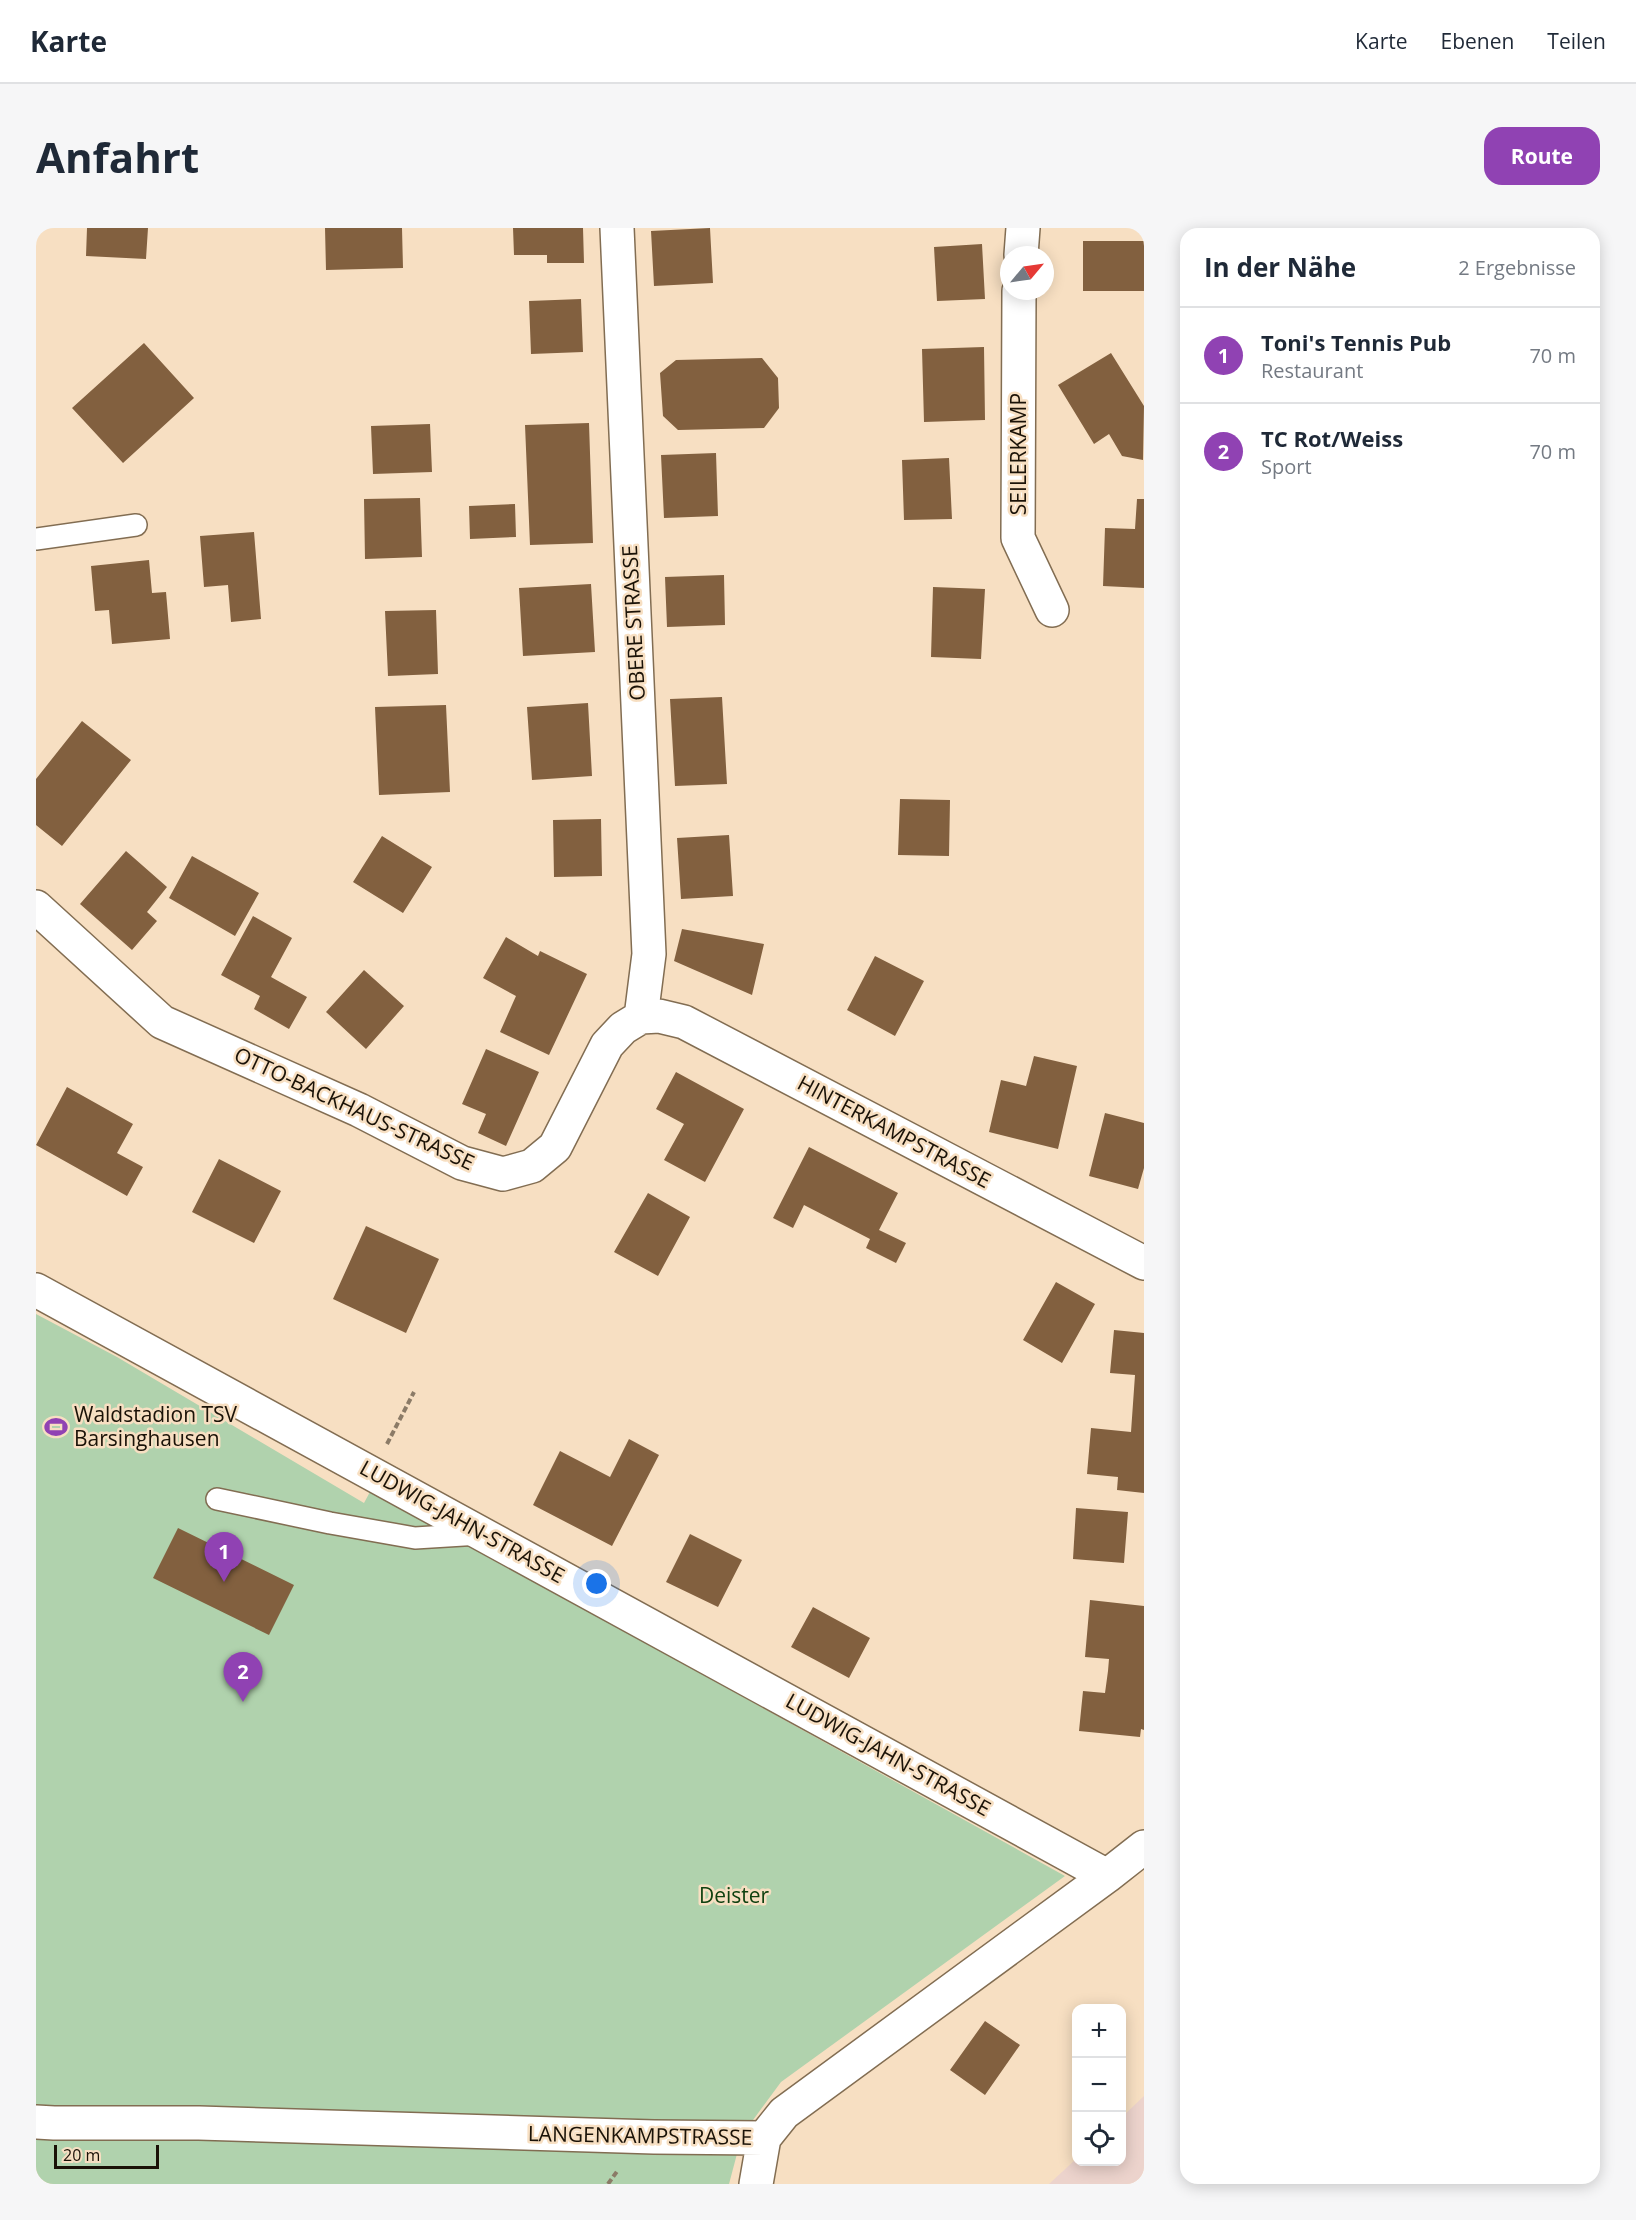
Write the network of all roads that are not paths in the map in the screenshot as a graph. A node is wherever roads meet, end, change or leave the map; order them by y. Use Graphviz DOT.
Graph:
graph roads {
  1 [pos="617,228"];
  2 [pos="1023,228"];
  3 [pos="1022,246"];
  4 [pos="1019,300"];
  5 [pos="136,525"];
  6 [pos="36,539"];
  7 [pos="1052,610"];
  8 [pos="36,907"];
  9 [pos="641,1017"];
  10 [pos="1144,1263"];
  11 [pos="36,1290"];
  12 [pos="216,1499"];
  13 [pos="483,1533"];
  14 [pos="1144,1847"];
  15 [pos="1107,1876"];
  16 [pos="36,2122"];
  17 [pos="764,2139"];
  18 [pos="756,2184"];
  1 -- 9 [label="street, OBERE STRASSE"];
  2 -- 3 [label="street"];
  4 -- 7 [label="street, SEILERKAMP"];
  5 -- 6 [label="lane"];
  8 -- 9 [label="street, OTTO-BACKHAUS-STRASSE"];
  9 -- 10 [label="street, HINTERKAMPSTRASSE"];
  11 -- 13 [label="street, LUDWIG-JAHN-STRASSE"];
  12 -- 13 [label="lane"];
  13 -- 15 [label="street, LUDWIG-JAHN-STRASSE"];
  14 -- 15 [label="street, LANGENKAMPSTRASSE"];
  15 -- 17 [label="street, LANGENKAMPSTRASSE"];
  16 -- 17 [label="street, LANGENKAMPSTRASSE"];
  17 -- 18 [label="street"];
}
